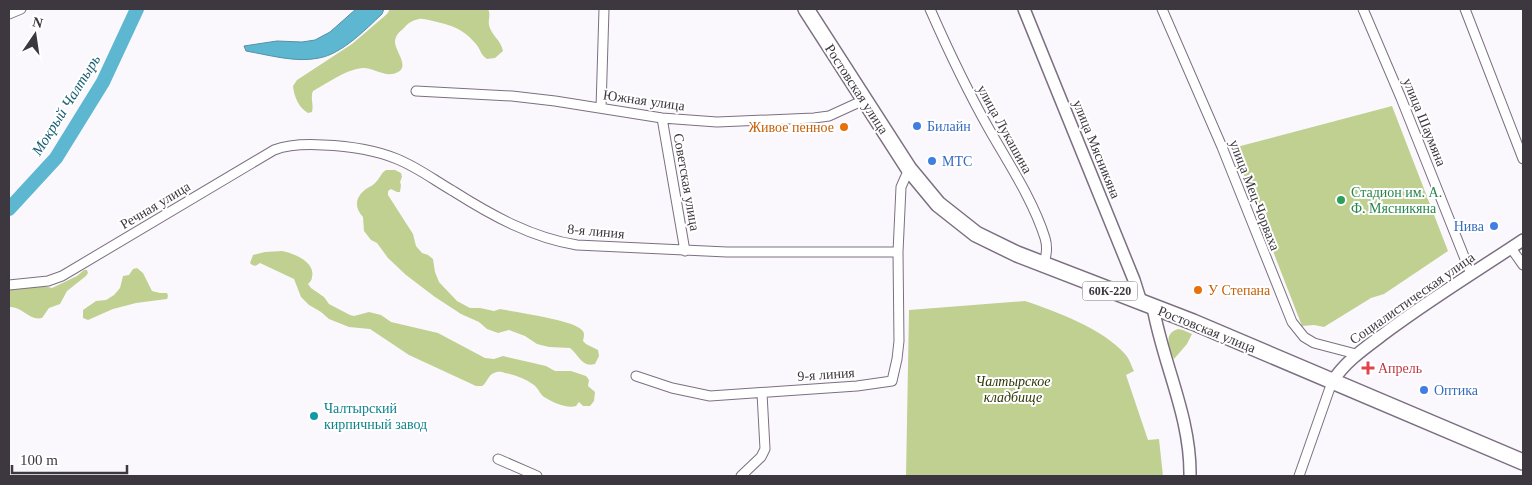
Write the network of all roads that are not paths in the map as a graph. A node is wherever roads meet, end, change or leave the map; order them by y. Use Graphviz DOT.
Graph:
graph roads {
  1 [pos="21,9"];
  2 [pos="604,9"];
  3 [pos="806,9"];
  4 [pos="930,9"];
  5 [pos="1024,9"];
  6 [pos="1162,9"];
  7 [pos="1363,9"];
  8 [pos="1465,9"];
  9 [pos="9,14"];
  10 [pos="416,91"];
  11 [pos="864,100"];
  12 [pos="601,108"];
  13 [pos="662,118"];
  14 [pos="314,145"];
  15 [pos="1523,158"];
  16 [pos="909,169"];
  17 [pos="1523,240"];
  18 [pos="1511,248"];
  19 [pos="685,251"];
  20 [pos="898,252"];
  21 [pos="1044,265"];
  22 [pos="1523,265"];
  23 [pos="1471,274"];
  24 [pos="9,285"];
  25 [pos="1147,304"];
  26 [pos="1356,354"];
  27 [pos="636,376"];
  28 [pos="1332,382"];
  29 [pos="762,392"];
  30 [pos="498,459"];
  31 [pos="1523,462"];
  32 [pos="537,476"];
  33 [pos="741,476"];
  34 [pos="1190,476"];
  35 [pos="1299,476"];
  1 -- 9 [label="street"];
  2 -- 12 [label="street"];
  3 -- 11 [label="main road, Ростовская улица / 60К-220"];
  4 -- 21 [label="street, улица Лукашина"];
  5 -- 25 [label="street, улица Мясникяна"];
  6 -- 26 [label="street, улица Мец-Чорваха"];
  7 -- 23 [label="street, улица Шаумяна"];
  8 -- 15 [label="street"];
  10 -- 12 [label="street, Южная улица"];
  11 -- 13 [label="street, Южная улица"];
  11 -- 16 [label="main road, Ростовская улица / 60К-220"];
  12 -- 13 [label="street, Южная улица"];
  13 -- 19 [label="street, Советская улица"];
  14 -- 19 [label="street, 8-я линия"];
  14 -- 24 [label="street, Речная улица"];
  16 -- 20 [label="street"];
  16 -- 21 [label="main road, Ростовская улица / 60К-220"];
  17 -- 18 [label="street, Социалистическая улица"];
  18 -- 22 [label="street"];
  18 -- 23 [label="street, Социалистическая улица"];
  19 -- 20 [label="street, 8-я линия"];
  20 -- 29 [label="street, 9-я линия"];
  21 -- 25 [label="main road, Ростовская улица / 60К-220"];
  23 -- 26 [label="street, Социалистическая улица"];
  25 -- 28 [label="main road, Ростовская улица / 60К-220"];
  25 -- 34 [label="street, улица Мясникяна"];
  26 -- 28 [label="street, Социалистическая улица"];
  27 -- 29 [label="street, 9-я линия"];
  28 -- 31 [label="main road, Ростовская улица / 60К-220"];
  28 -- 35 [label="street, Социалистическая улица"];
  29 -- 33 [label="street"];
  30 -- 32 [label="street"];
}
